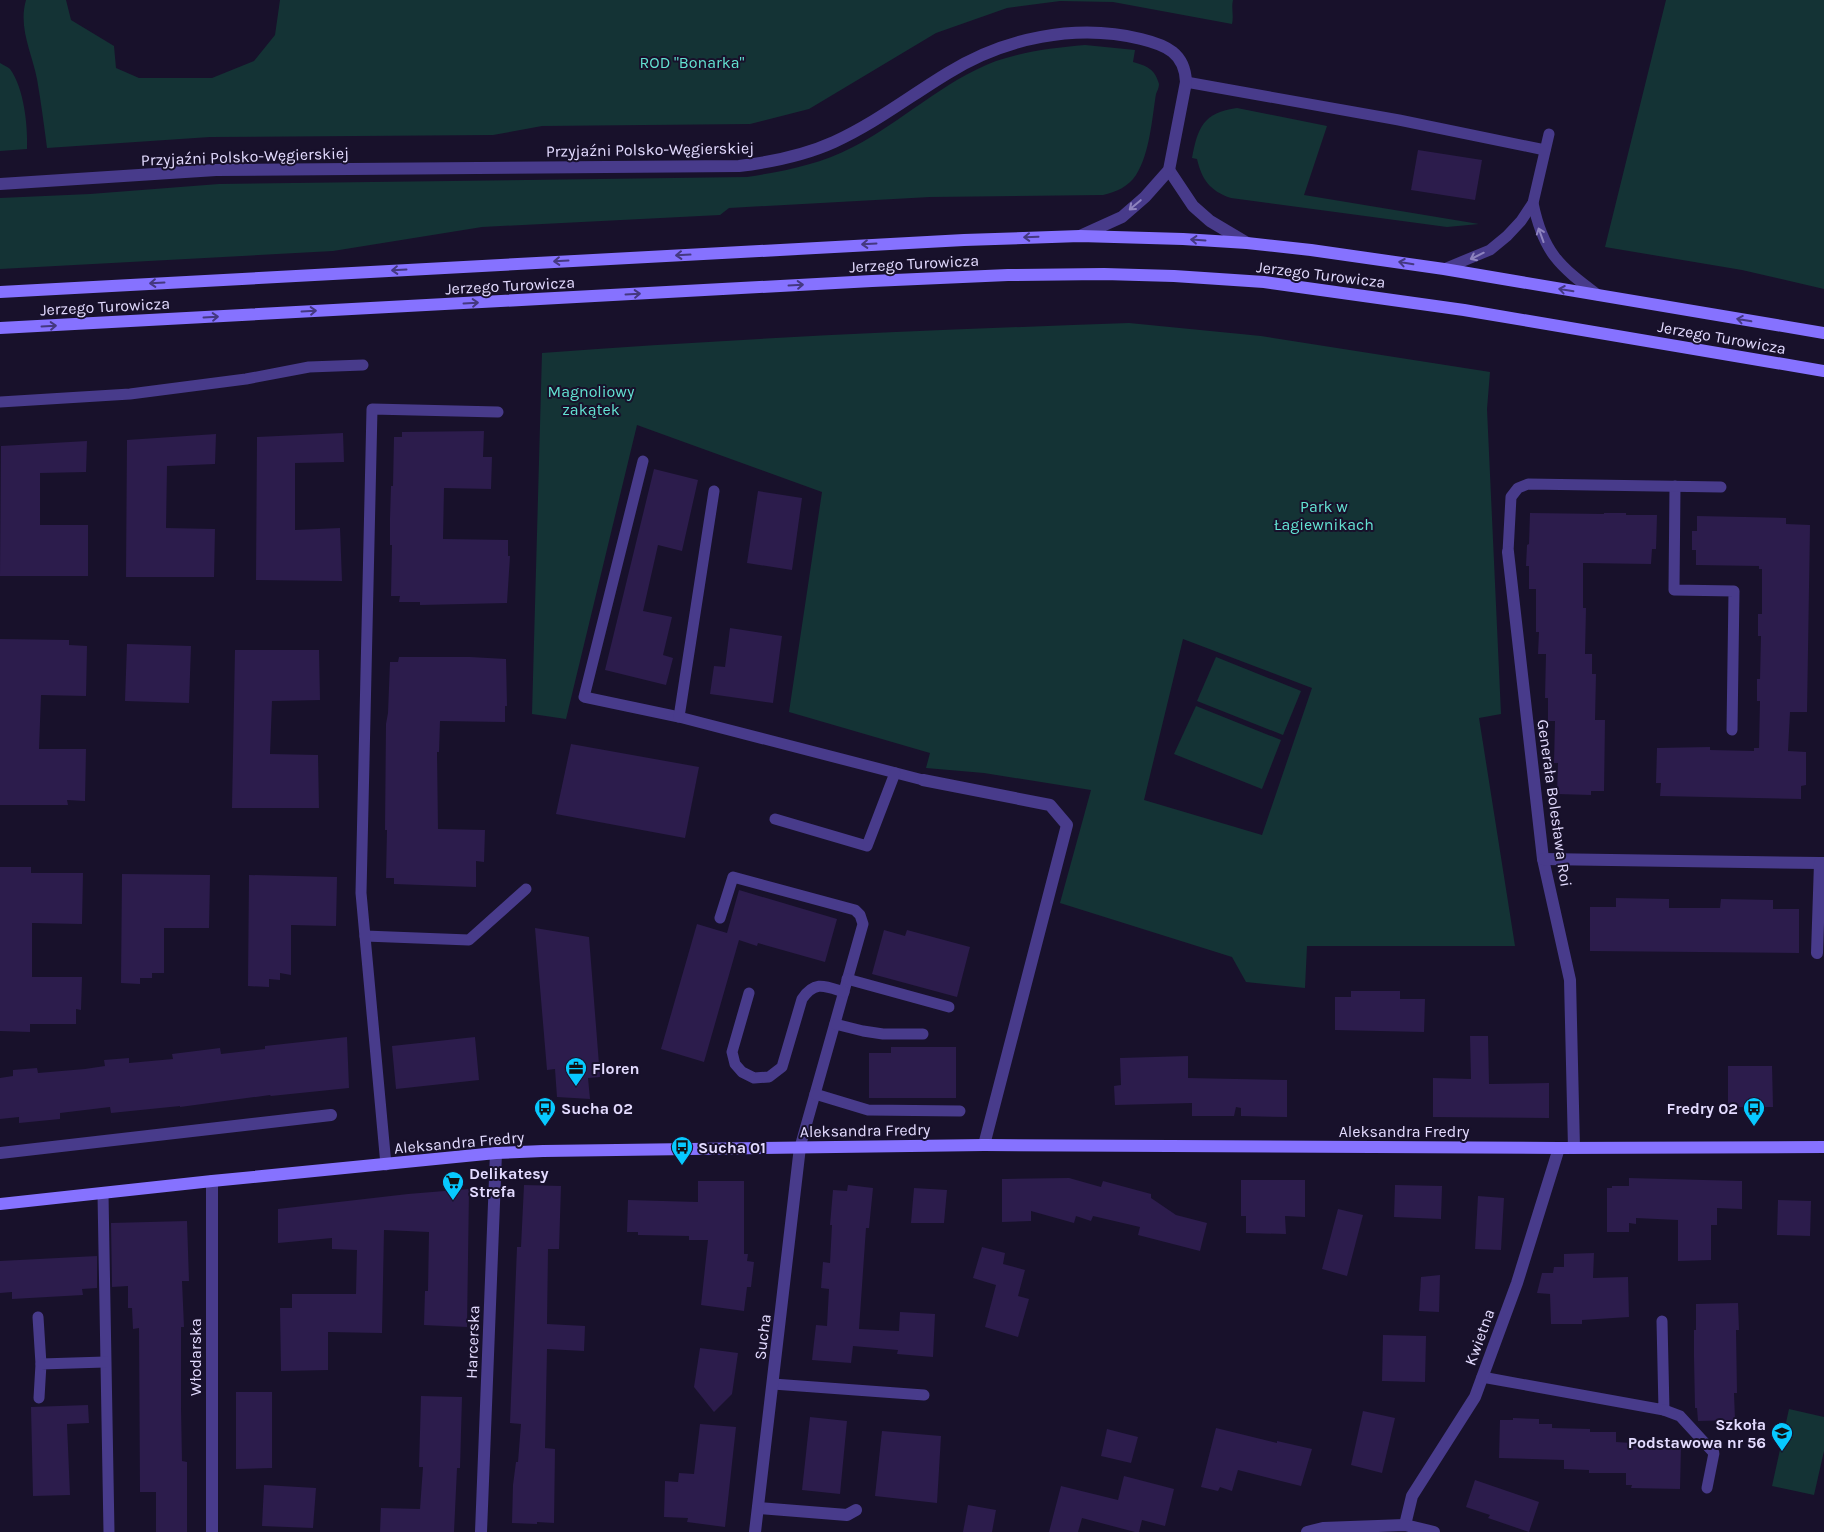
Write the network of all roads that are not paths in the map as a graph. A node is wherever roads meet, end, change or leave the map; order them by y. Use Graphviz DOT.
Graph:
graph roads {
  1 [pos="1186,82"];
  2 [pos="1549,134"];
  3 [pos="1546,150"];
  4 [pos="1169,170"];
  5 [pos="4,184"];
  6 [pos="1533,203"];
  7 [pos="1080,236"];
  8 [pos="1247,243"];
  9 [pos="1444,269"];
  10 [pos="0,292"];
  11 [pos="1598,295"];
  12 [pos="0,328"];
  13 [pos="1824,333"];
  14 [pos="363,365"];
  15 [pos="1824,371"];
  16 [pos="0,402"];
  17 [pos="498,412"];
  18 [pos="644,461"];
  19 [pos="1675,486"];
  20 [pos="1721,487"];
  21 [pos="714,491"];
  22 [pos="1508,552"];
  23 [pos="679,717"];
  24 [pos="1732,730"];
  25 [pos="895,773"];
  26 [pos="923,780"];
  27 [pos="775,819"];
  28 [pos="1543,859"];
  29 [pos="1822,863"];
  30 [pos="526,889"];
  31 [pos="720,918"];
  32 [pos="365,936"];
  33 [pos="1821,953"];
  34 [pos="847,980"];
  35 [pos="844,992"];
  36 [pos="749,993"];
  37 [pos="949,1007"];
  38 [pos="835,1024"];
  39 [pos="923,1034"];
  40 [pos="815,1094"];
  41 [pos="960,1111"];
  42 [pos="331,1114"];
  43 [pos="984,1145"];
  44 [pos="800,1147"];
  45 [pos="1824,1147"];
  46 [pos="1559,1148"];
  47 [pos="1574,1148"];
  48 [pos="0,1153"];
  49 [pos="496,1153"];
  50 [pos="386,1165"];
  51 [pos="212,1181"];
  52 [pos="103,1194"];
  53 [pos="0,1204"];
  54 [pos="38,1317"];
  55 [pos="1662,1321"];
  56 [pos="105,1362"];
  57 [pos="41,1364"];
  58 [pos="1482,1377"];
  59 [pos="773,1384"];
  60 [pos="924,1396"];
  61 [pos="39,1398"];
  62 [pos="1664,1410"];
  63 [pos="1707,1488"];
  64 [pos="758,1508"];
  65 [pos="853,1515"];
  66 [pos="1405,1525"];
  67 [pos="109,1532"];
  68 [pos="212,1532"];
  69 [pos="481,1532"];
  70 [pos="755,1532"];
  71 [pos="1307,1532"];
  72 [pos="1434,1532"];
  1 -- 3 [label="lane"];
  1 -- 4 [label="street, Przyjaźni Polsko-Węgierskiej"];
  1 -- 5 [label="street, Przyjaźni Polsko-Węgierskiej"];
  2 -- 3 [label="lane"];
  3 -- 6 [label="lane"];
  4 -- 7 [label="street, one-way"];
  4 -- 8 [label="street"];
  6 -- 9 [label="lane, one-way"];
  11 -- 6 [label="lane, one-way"];
  8 -- 7 [label="main road, Jerzego Turowicza, one-way"];
  7 -- 10 [label="main road, Jerzego Turowicza, one-way"];
  9 -- 8 [label="main road, Jerzego Turowicza, one-way"];
  11 -- 9 [label="main road, Jerzego Turowicza, one-way"];
  13 -- 11 [label="main road, Jerzego Turowicza, one-way"];
  12 -- 15 [label="main road, Jerzego Turowicza, one-way"];
  14 -- 16 [label="lane"];
  17 -- 32 [label="lane"];
  18 -- 23 [label="lane"];
  19 -- 20 [label="lane"];
  19 -- 22 [label="lane"];
  19 -- 24 [label="lane"];
  21 -- 23 [label="lane"];
  22 -- 28 [label="street, Generała Bolesława Roi"];
  23 -- 25 [label="lane"];
  25 -- 26 [label="lane"];
  25 -- 27 [label="lane"];
  26 -- 43 [label="street"];
  28 -- 29 [label="street"];
  28 -- 47 [label="street, Generała Bolesława Roi"];
  29 -- 33 [label="street"];
  30 -- 32 [label="lane"];
  31 -- 34 [label="lane"];
  32 -- 50 [label="lane"];
  34 -- 35 [label="lane"];
  34 -- 37 [label="lane"];
  35 -- 36 [label="lane"];
  35 -- 38 [label="lane"];
  38 -- 39 [label="lane"];
  38 -- 40 [label="lane"];
  40 -- 41 [label="lane"];
  40 -- 44 [label="lane"];
  42 -- 48 [label="street"];
  43 -- 44 [label="main road, Aleksandra Fredry"];
  43 -- 46 [label="main road, Aleksandra Fredry"];
  44 -- 49 [label="main road, Aleksandra Fredry"];
  44 -- 59 [label="street, Sucha"];
  45 -- 47 [label="main road, Aleksandra Fredry"];
  46 -- 47 [label="main road, Aleksandra Fredry"];
  46 -- 58 [label="street, Kwietna"];
  49 -- 50 [label="main road, Aleksandra Fredry"];
  49 -- 69 [label="street, Harcerska"];
  50 -- 51 [label="main road, Aleksandra Fredry"];
  51 -- 52 [label="main road, Aleksandra Fredry"];
  51 -- 68 [label="street, Włodarska"];
  52 -- 53 [label="main road, Aleksandra Fredry"];
  52 -- 56 [label="lane"];
  54 -- 57 [label="lane"];
  55 -- 62 [label="lane"];
  56 -- 57 [label="lane"];
  56 -- 67 [label="lane"];
  57 -- 61 [label="lane"];
  58 -- 62 [label="lane"];
  58 -- 66 [label="street, Kwietna"];
  59 -- 60 [label="lane"];
  59 -- 64 [label="street, Sucha"];
  62 -- 63 [label="lane"];
  64 -- 65 [label="street"];
  64 -- 70 [label="street, Sucha"];
  66 -- 71 [label="street"];
  66 -- 72 [label="street"];
}
